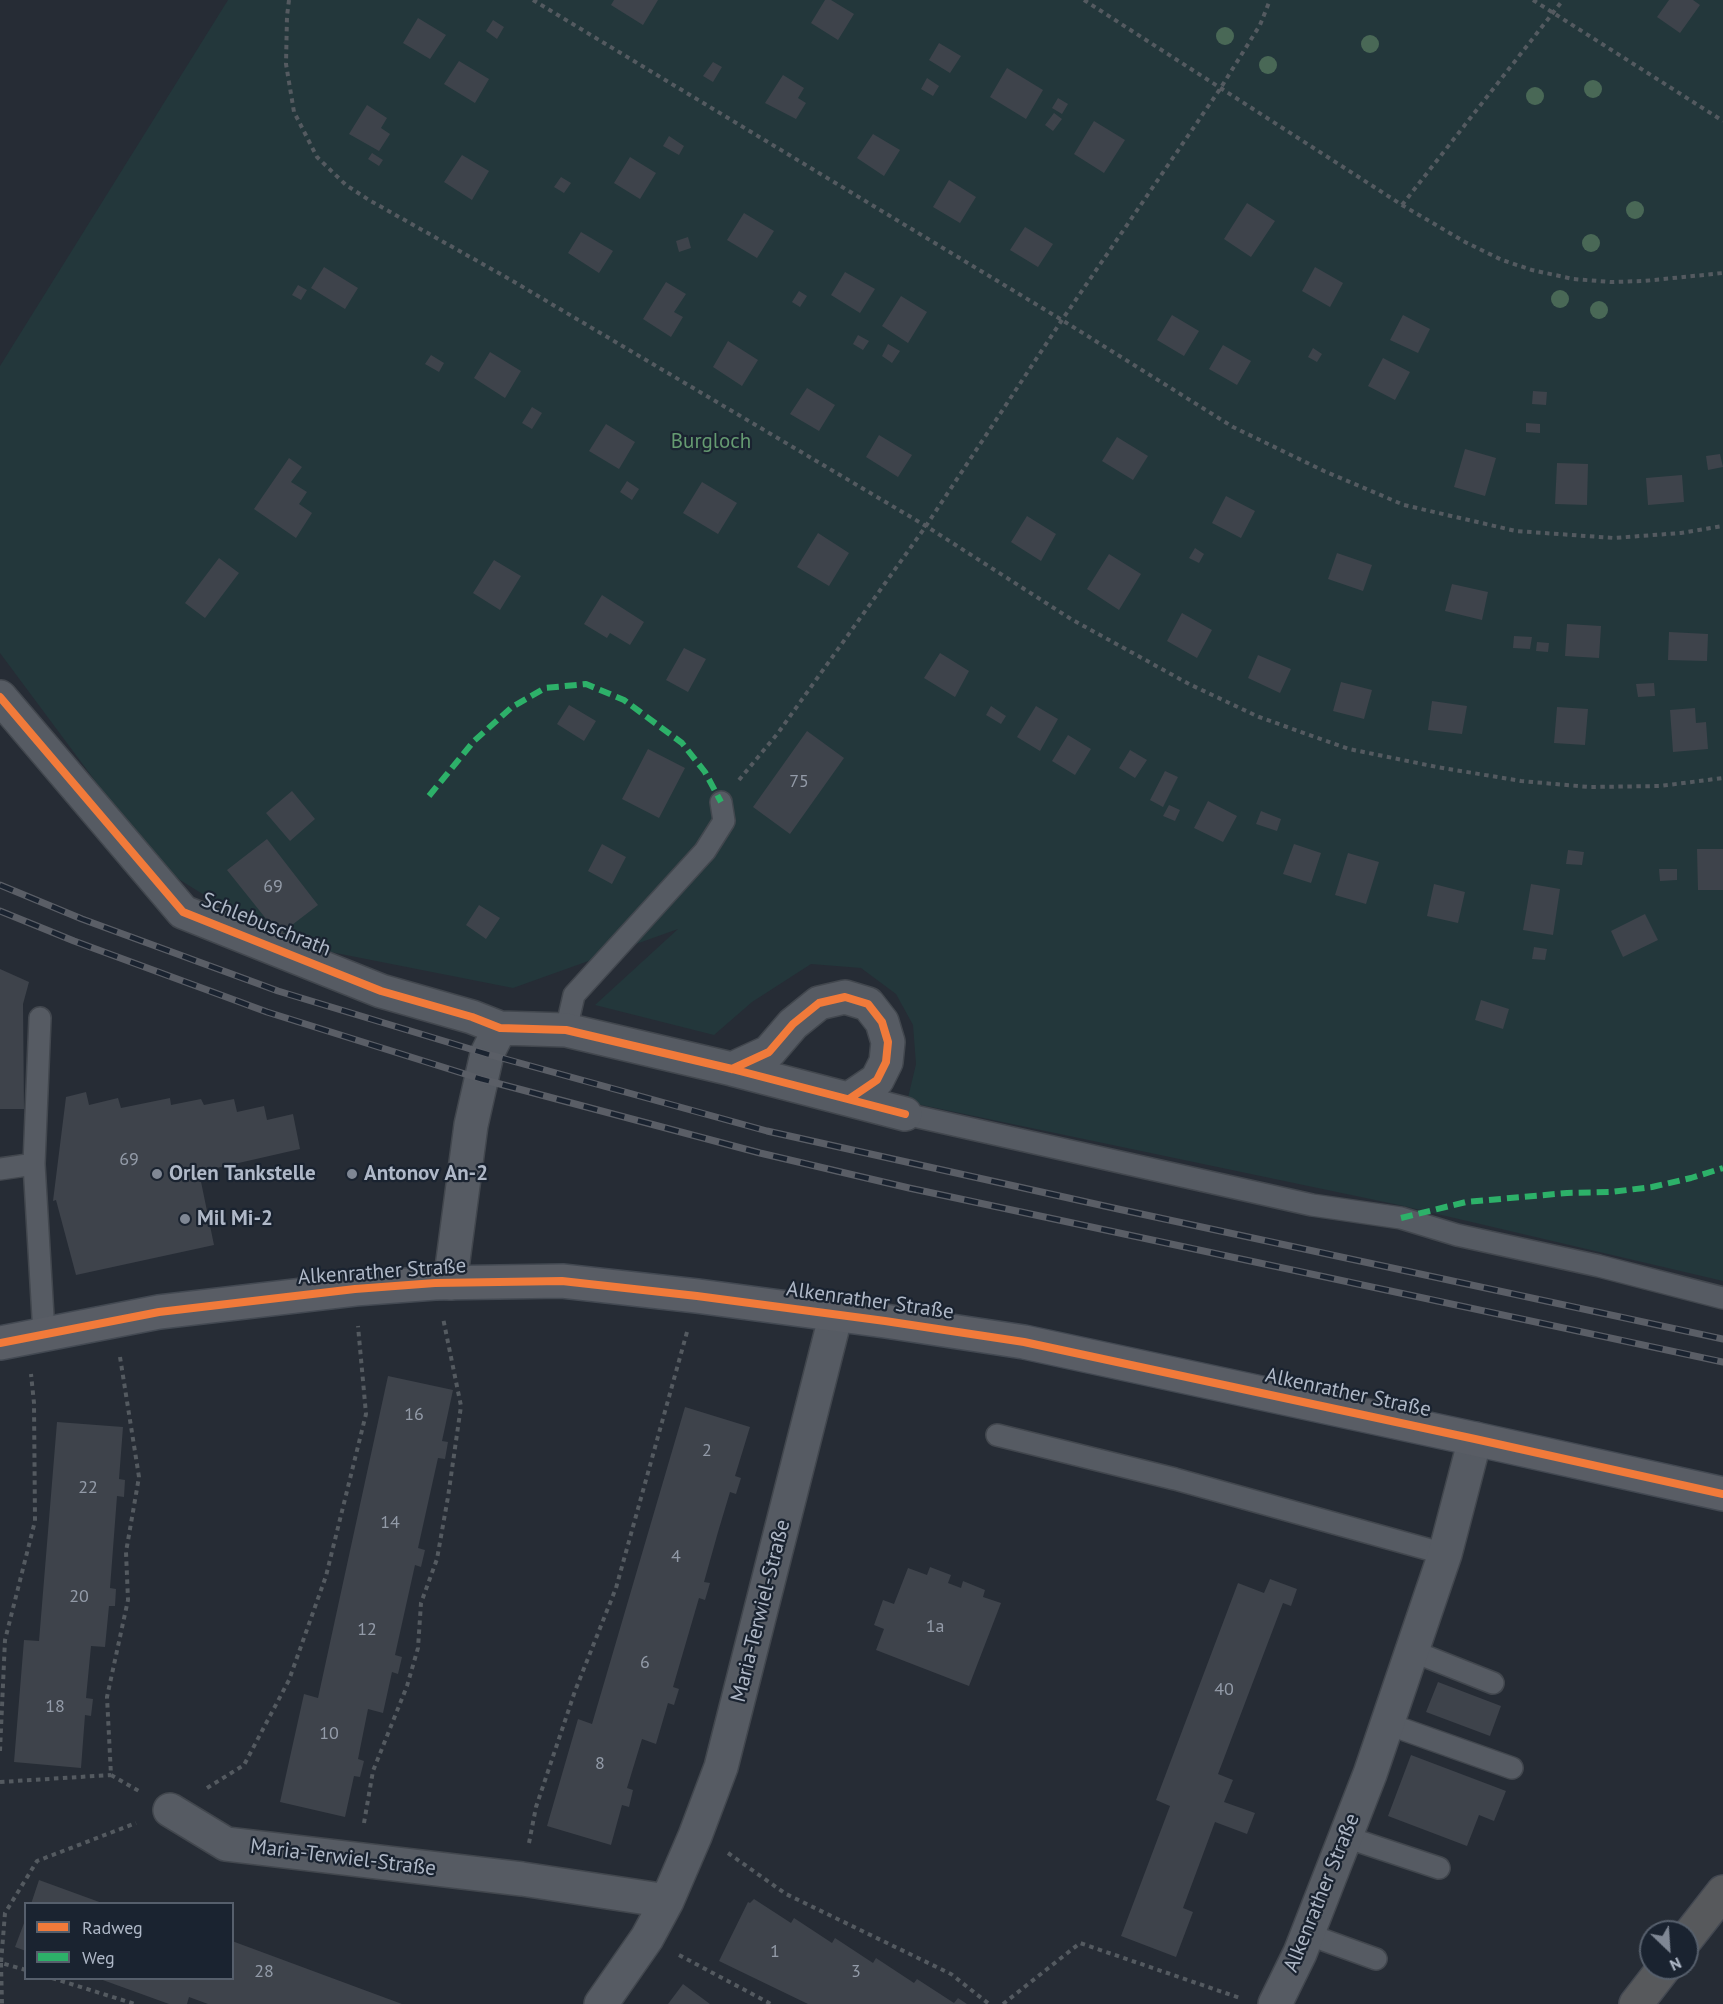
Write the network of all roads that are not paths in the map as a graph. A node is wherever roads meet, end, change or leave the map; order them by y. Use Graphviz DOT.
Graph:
graph roads {
  1 [pos="0,697"];
  2 [pos="721,802"];
  3 [pos="40,1018"];
  4 [pos="500,1028"];
  5 [pos="566,1030"];
  6 [pos="732,1069"];
  7 [pos="849,1099"];
  8 [pos="905,1114"];
  9 [pos="34,1164"];
  10 [pos="0,1168"];
  11 [pos="443,1283"];
  12 [pos="1723,1298"];
  13 [pos="836,1314"];
  14 [pos="21,1339"];
  15 [pos="997,1435"];
  16 [pos="1475,1439"];
  17 [pos="1723,1494"];
  18 [pos="1445,1554"];
  19 [pos="1412,1651"];
  20 [pos="1493,1683"];
  21 [pos="1388,1724"];
  22 [pos="1512,1768"];
  23 [pos="170,1810"];
  24 [pos="1346,1838"];
  25 [pos="1439,1868"];
  26 [pos="1723,1892"];
  27 [pos="667,1901"];
  28 [pos="1699,1923"];
  29 [pos="1306,1934"];
  30 [pos="1376,1959"];
  31 [pos="1655,1980"];
  32 [pos="1261,2002"];
  33 [pos="601,2004"];
  34 [pos="1636,2004"];
  1 -- 4 [label="street, Schlebuschrath"];
  2 -- 5 [label="lane"];
  3 -- 9 [label="lane"];
  4 -- 5 [label="street, Schlebuschrath"];
  4 -- 11 [label="street"];
  5 -- 6 [label="street, Schlebuschrath"];
  6 -- 7 [label="street, Schlebuschrath"];
  6 -- 7 [label="street"];
  7 -- 8 [label="street, Schlebuschrath"];
  8 -- 12 [label="lane"];
  9 -- 10 [label="lane"];
  9 -- 14 [label="lane"];
  11 -- 13 [label="main road, Alkenrather Straße"];
  11 -- 14 [label="main road, Alkenrather Straße"];
  13 -- 16 [label="main road, Alkenrather Straße"];
  13 -- 27 [label="street, Maria-Terwiel-Straße"];
  15 -- 18 [label="lane"];
  16 -- 17 [label="main road, Alkenrather Straße"];
  16 -- 18 [label="street, Alkenrather Straße"];
  18 -- 19 [label="street, Alkenrather Straße"];
  19 -- 20 [label="lane"];
  19 -- 21 [label="street, Alkenrather Straße"];
  21 -- 22 [label="lane"];
  21 -- 24 [label="street, Alkenrather Straße"];
  23 -- 27 [label="street, Maria-Terwiel-Straße"];
  24 -- 25 [label="lane"];
  24 -- 29 [label="street, Alkenrather Straße"];
  26 -- 28 [label="highway"];
  27 -- 33 [label="street, Maria-Terwiel-Straße"];
  29 -- 30 [label="lane"];
  29 -- 32 [label="street, Alkenrather Straße"];
  31 -- 34 [label="highway"];
}
